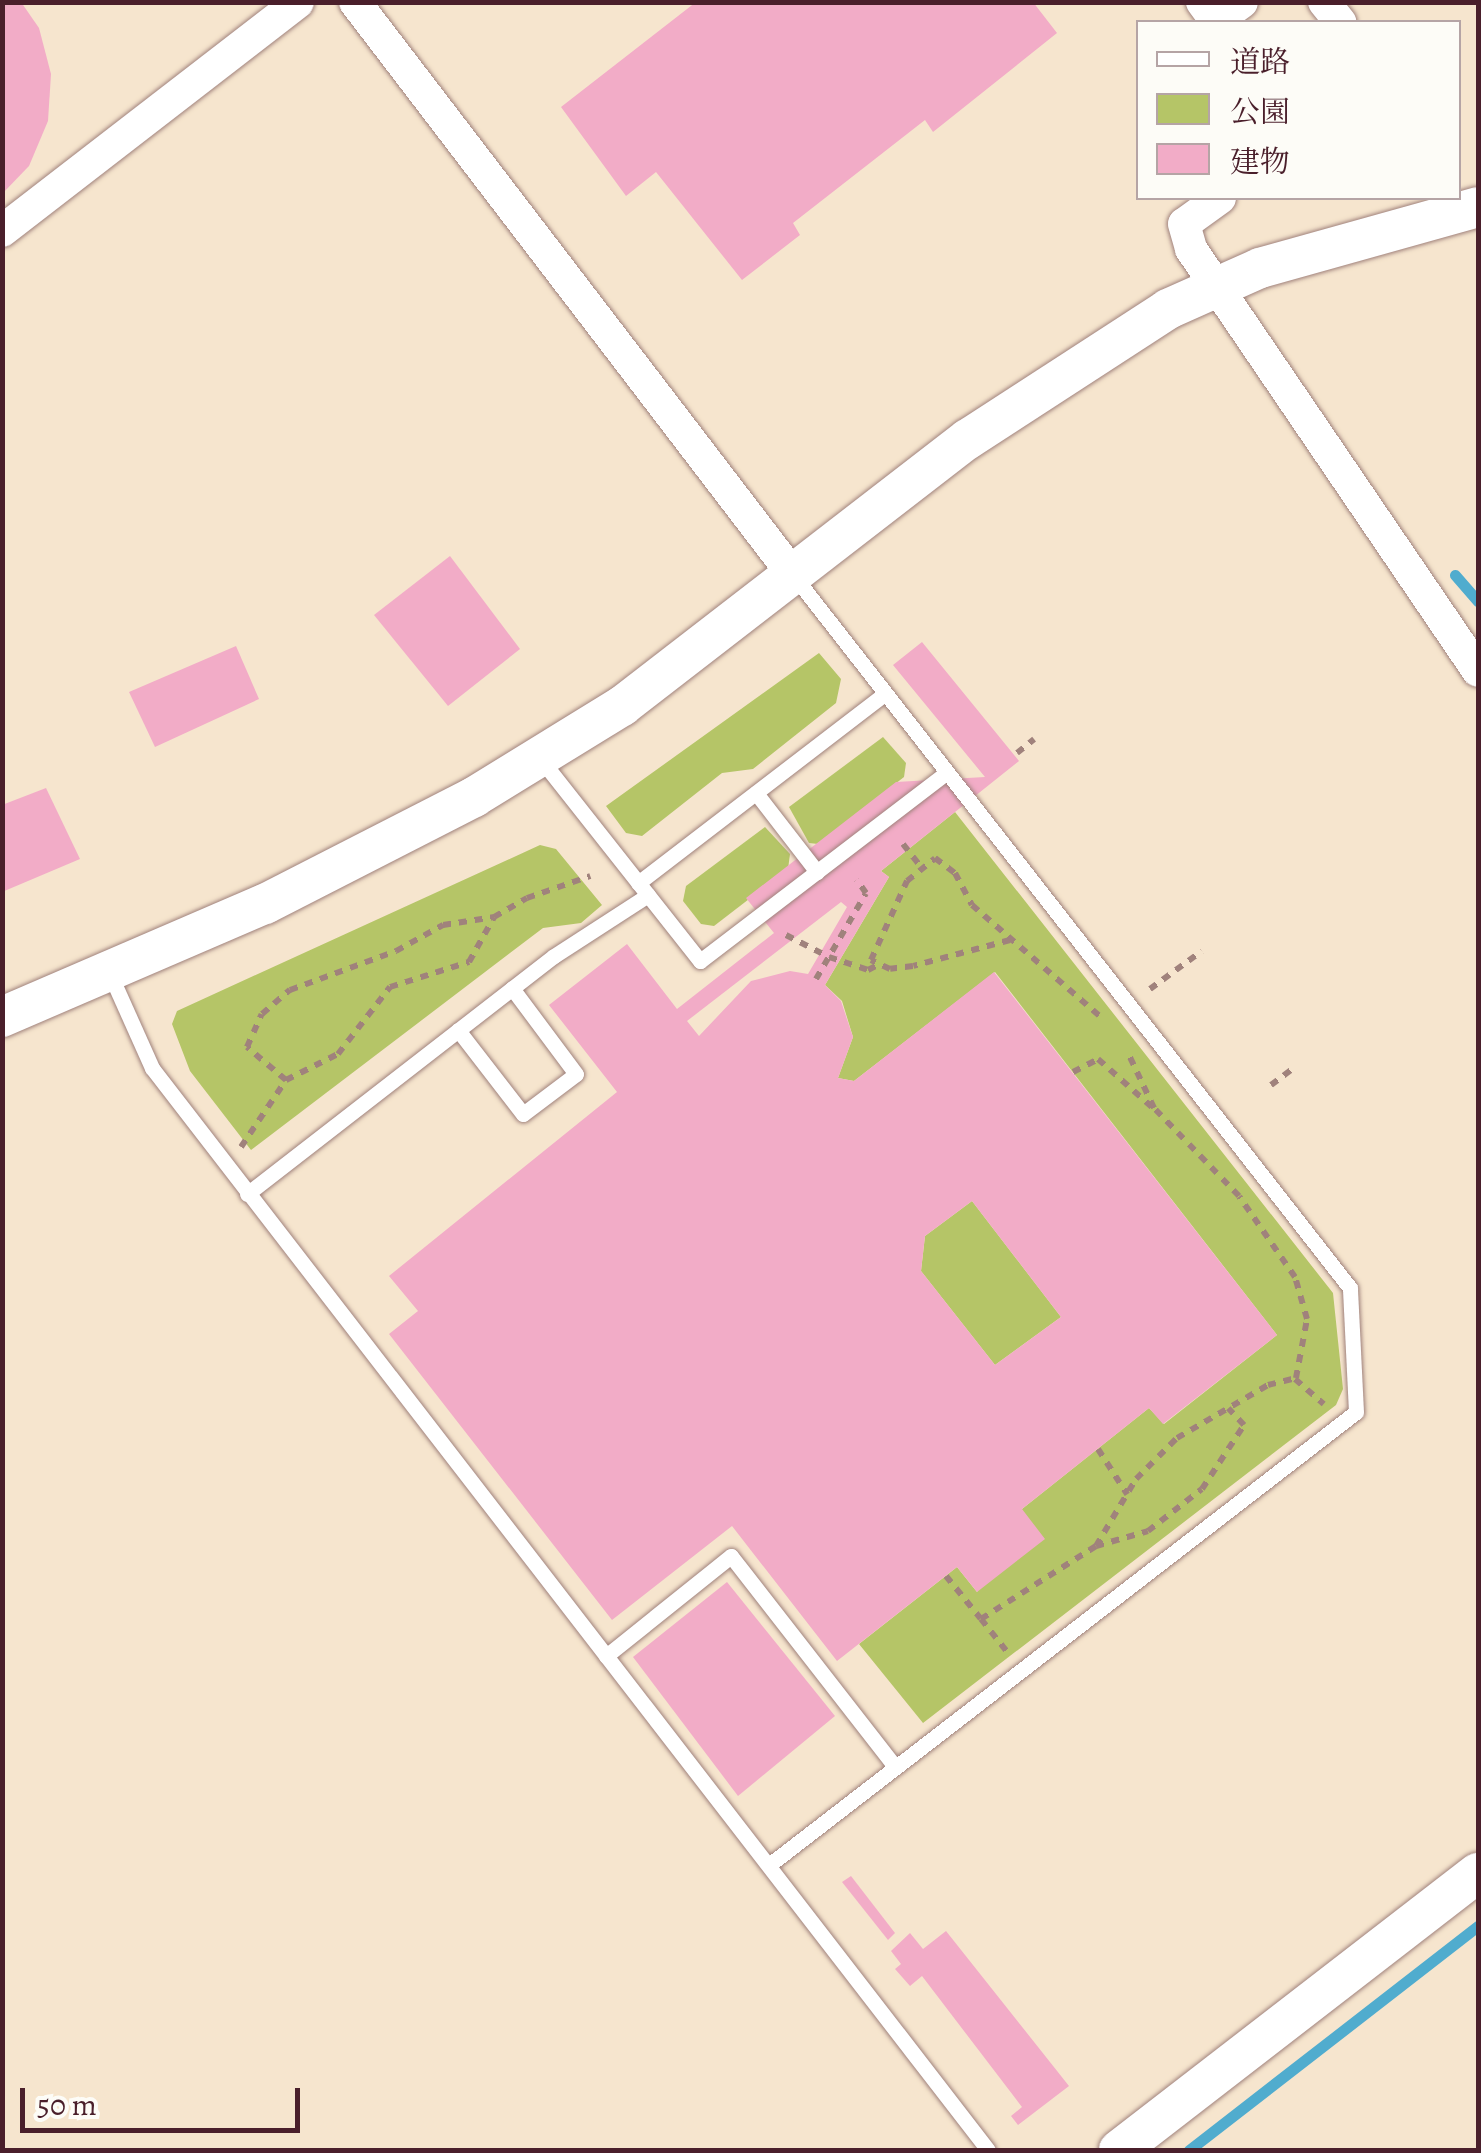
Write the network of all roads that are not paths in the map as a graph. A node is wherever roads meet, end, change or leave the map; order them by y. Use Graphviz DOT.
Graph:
graph roads {
  1 [pos="298,2"];
  2 [pos="355,2"];
  3 [pos="1242,2"];
  4 [pos="1217,20"];
  5 [pos="1216,200"];
  6 [pos="1478,207"];
  7 [pos="2,231"];
  8 [pos="1217,286"];
  9 [pos="794,576"];
  10 [pos="1478,670"];
  11 [pos="882,696"];
  12 [pos="538,757"];
  13 [pos="943,775"];
  14 [pos="756,793"];
  15 [pos="817,872"];
  16 [pos="643,889"];
  17 [pos="110,974"];
  18 [pos="512,988"];
  19 [pos="2,1017"];
  20 [pos="458,1030"];
  21 [pos="248,1194"];
  22 [pos="606,1656"];
  23 [pos="895,1767"];
  24 [pos="769,1865"];
  25 [pos="1478,1873"];
  26 [pos="988,2150"];
  27 [pos="1119,2150"];
  1 -- 7 [label="street"];
  2 -- 9 [label="street"];
  3 -- 4 [label="street"];
  5 -- 8 [label="street"];
  6 -- 8 [label="street"];
  8 -- 9 [label="street"];
  8 -- 10 [label="street"];
  9 -- 11 [label="lane"];
  9 -- 12 [label="street"];
  11 -- 13 [label="lane"];
  11 -- 14 [label="lane"];
  12 -- 16 [label="lane"];
  12 -- 17 [label="street"];
  13 -- 15 [label="lane"];
  13 -- 23 [label="lane"];
  14 -- 15 [label="lane"];
  14 -- 16 [label="lane"];
  15 -- 16 [label="lane"];
  16 -- 18 [label="lane"];
  17 -- 19 [label="street"];
  17 -- 21 [label="lane"];
  18 -- 20 [label="lane"];
  18 -- 20 [label="lane"];
  20 -- 21 [label="lane"];
  21 -- 22 [label="lane"];
  22 -- 23 [label="lane"];
  22 -- 24 [label="lane"];
  23 -- 24 [label="lane"];
  24 -- 26 [label="lane"];
  25 -- 27 [label="street"];
}
